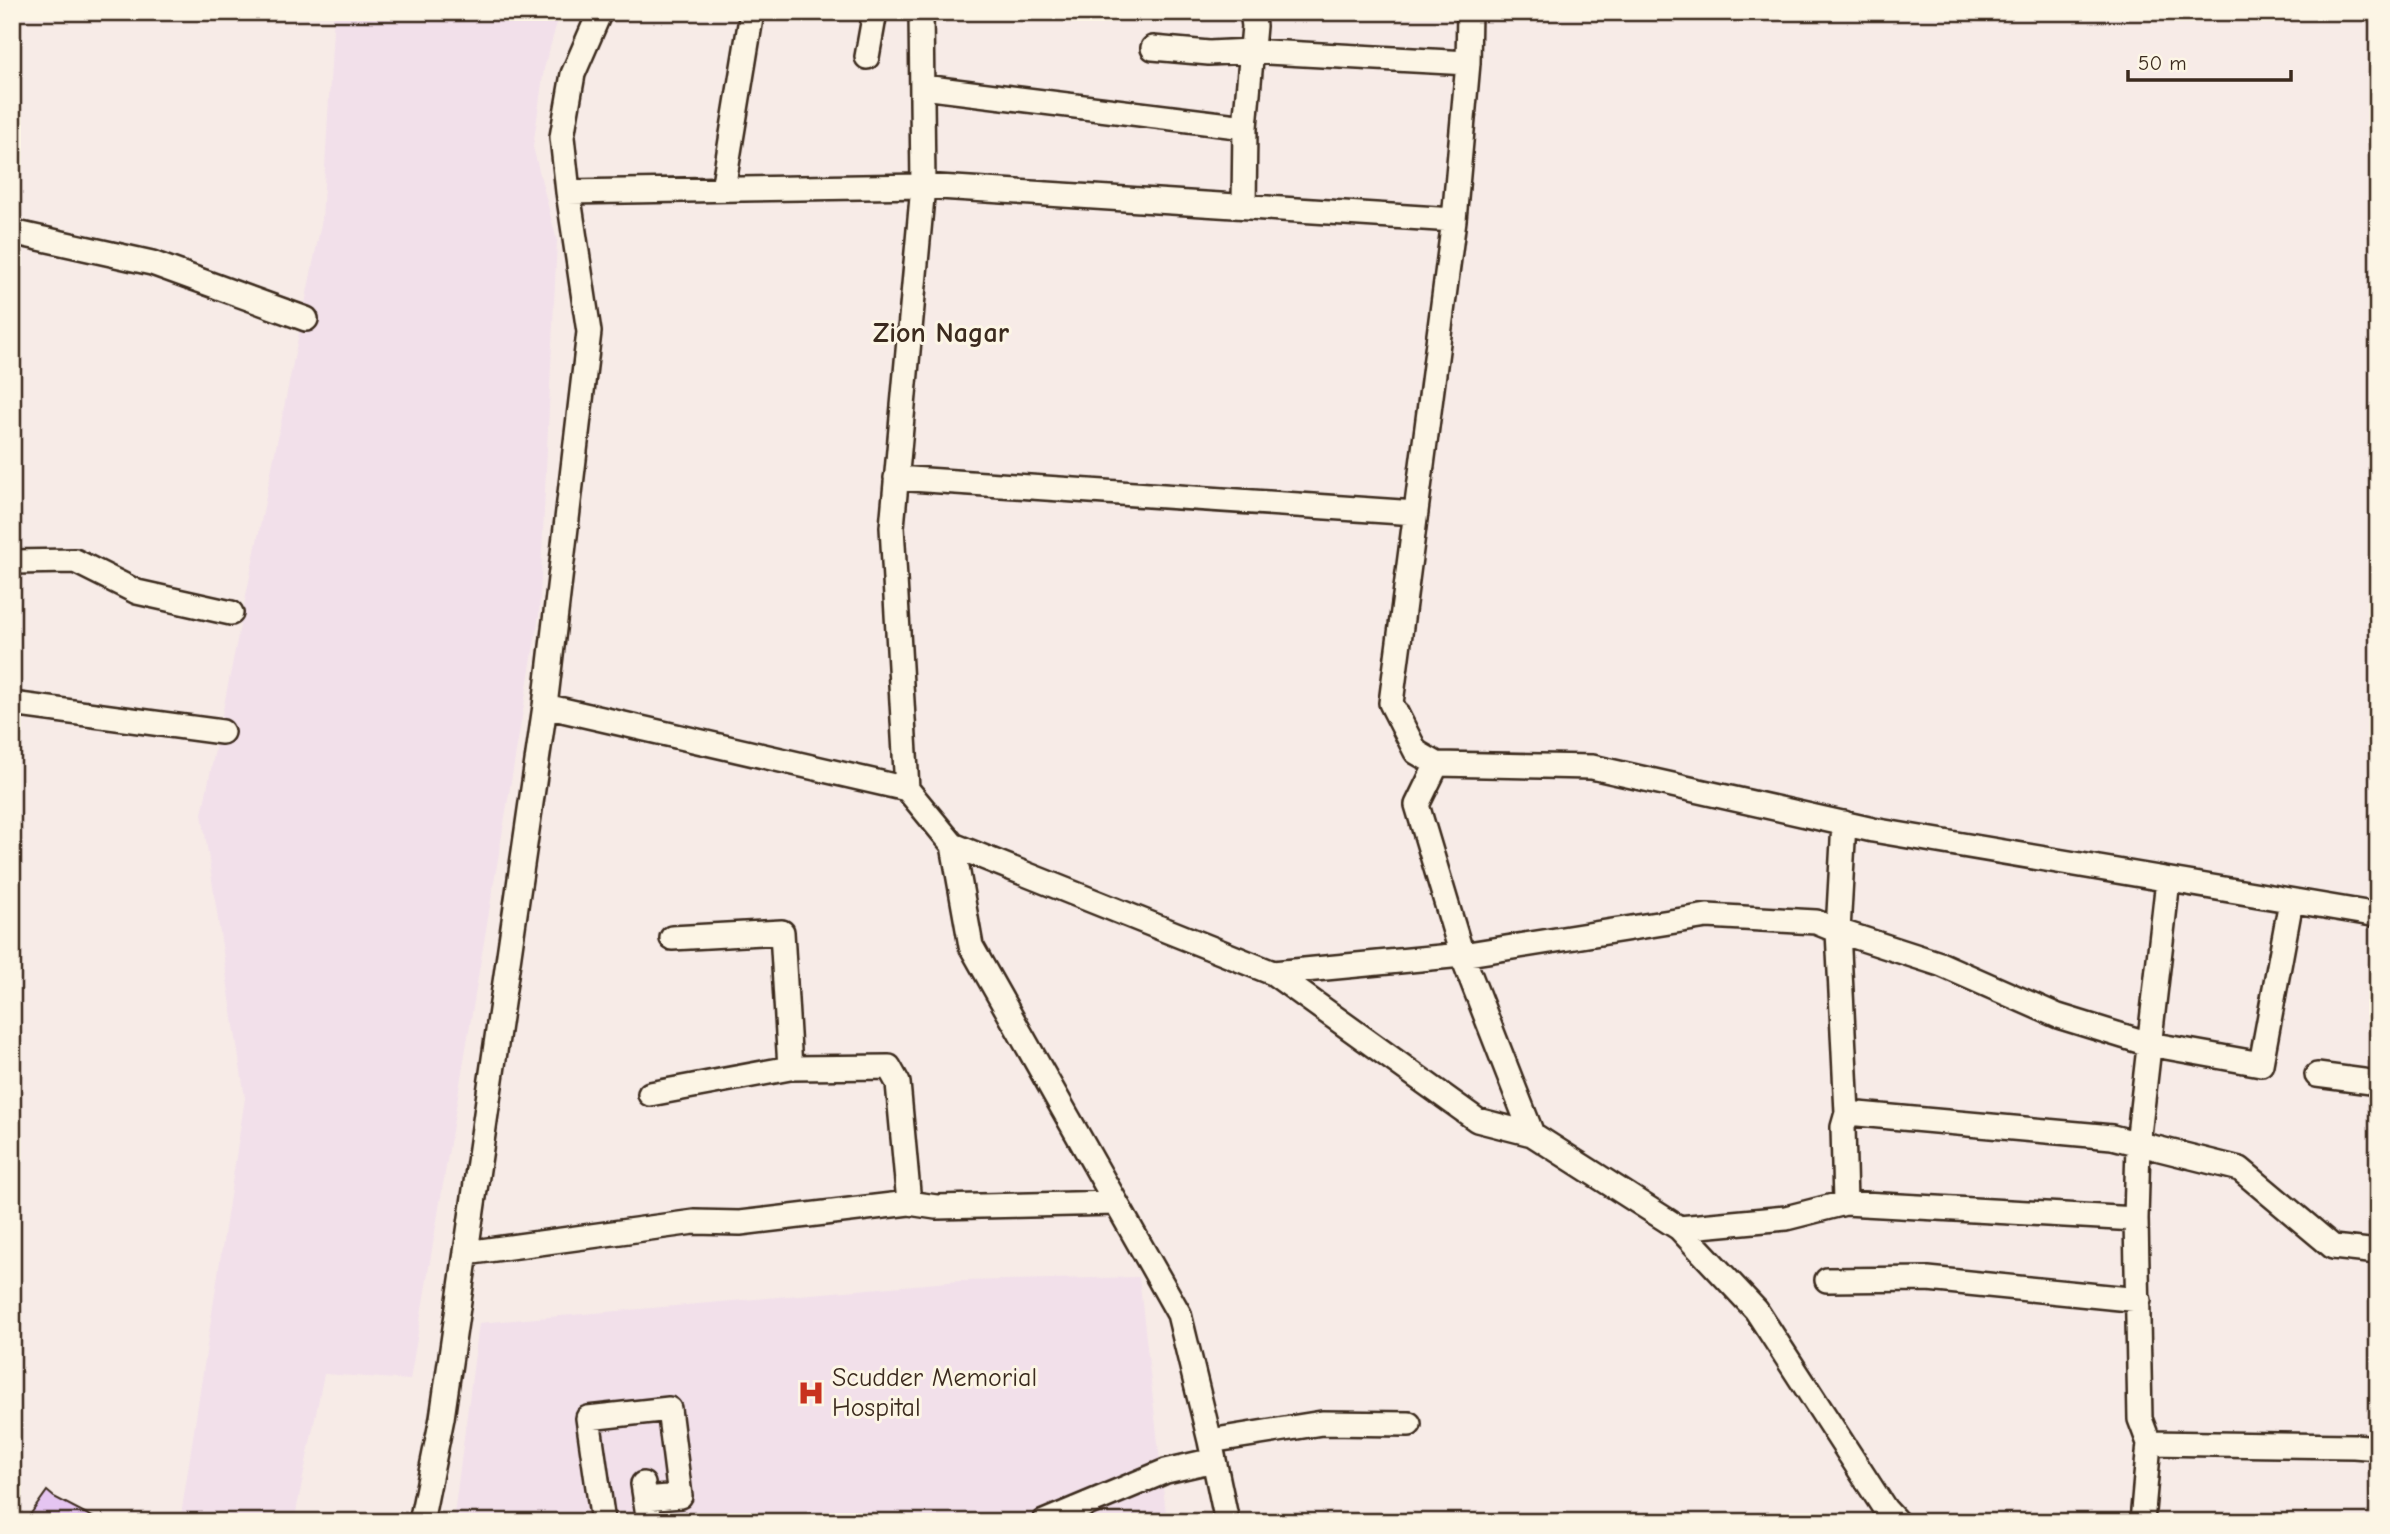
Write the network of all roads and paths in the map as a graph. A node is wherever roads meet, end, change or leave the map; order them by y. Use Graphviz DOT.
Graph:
graph roads {
  1 [pos="600,12"];
  2 [pos="752,12"];
  3 [pos="875,12"];
  4 [pos="921,12"];
  5 [pos="1252,12"];
  6 [pos="1469,12"];
  7 [pos="1153,48"];
  8 [pos="1251,51"];
  9 [pos="867,57"];
  10 [pos="1468,63"];
  11 [pos="923,87"];
  12 [pos="1245,127"];
  13 [pos="923,186"];
  14 [pos="723,189"];
  15 [pos="568,192"];
  16 [pos="1244,206"];
  17 [pos="1454,220"];
  18 [pos="12,232"];
  19 [pos="306,319"];
  20 [pos="896,478"];
  21 [pos="1416,513"];
  22 [pos="12,562"];
  23 [pos="231,613"];
  24 [pos="12,704"];
  25 [pos="545,706"];
  26 [pos="222,732"];
  27 [pos="1437,764"];
  28 [pos="907,789"];
  29 [pos="1844,823"];
  30 [pos="953,845"];
  31 [pos="2168,880"];
  32 [pos="2291,901"];
  33 [pos="2378,915"];
  34 [pos="1838,931"];
  35 [pos="672,938"];
  36 [pos="1462,955"];
  37 [pos="1273,973"];
  38 [pos="2148,1044"];
  39 [pos="790,1068"];
  40 [pos="2317,1075"];
  41 [pos="2378,1083"];
  42 [pos="650,1094"];
  43 [pos="1847,1113"];
  44 [pos="1532,1133"];
  45 [pos="2138,1144"];
  46 [pos="909,1203"];
  47 [pos="1116,1203"];
  48 [pos="1845,1203"];
  49 [pos="2136,1219"];
  50 [pos="1679,1228"];
  51 [pos="2378,1252"];
  52 [pos="466,1253"];
  53 [pos="1827,1280"];
  54 [pos="2139,1300"];
  55 [pos="1409,1424"];
  56 [pos="2149,1443"];
  57 [pos="2378,1448"];
  58 [pos="1212,1451"];
  59 [pos="646,1502"];
  60 [pos="421,1522"];
  61 [pos="603,1522"];
  62 [pos="1045,1522"];
  63 [pos="1227,1522"];
  64 [pos="1897,1522"];
  65 [pos="2143,1522"];
  1 -- 15 [label="street"];
  2 -- 14 [label="street"];
  3 -- 9 [label="street"];
  4 -- 11 [label="street"];
  5 -- 8 [label="street"];
  6 -- 10 [label="street"];
  7 -- 8 [label="street"];
  8 -- 10 [label="street"];
  8 -- 12 [label="street"];
  10 -- 17 [label="street"];
  11 -- 12 [label="street"];
  11 -- 13 [label="street"];
  12 -- 16 [label="street"];
  13 -- 14 [label="street"];
  13 -- 16 [label="street"];
  13 -- 20 [label="street"];
  14 -- 15 [label="street"];
  15 -- 25 [label="street"];
  16 -- 17 [label="street"];
  17 -- 21 [label="street"];
  18 -- 19 [label="street"];
  20 -- 21 [label="street"];
  20 -- 28 [label="street"];
  21 -- 27 [label="street"];
  22 -- 23 [label="street"];
  24 -- 26 [label="street"];
  25 -- 28 [label="street"];
  25 -- 52 [label="street"];
  27 -- 29 [label="street"];
  27 -- 36 [label="street"];
  28 -- 30 [label="street"];
  29 -- 31 [label="street"];
  29 -- 34 [label="street"];
  30 -- 37 [label="street"];
  30 -- 47 [label="street"];
  31 -- 32 [label="street"];
  31 -- 38 [label="street"];
  32 -- 33 [label="street"];
  32 -- 38 [label="street"];
  34 -- 36 [label="street"];
  34 -- 38 [label="street"];
  34 -- 43 [label="street"];
  35 -- 39 [label="street"];
  36 -- 37 [label="street"];
  36 -- 44 [label="street"];
  37 -- 44 [label="street"];
  38 -- 45 [label="street"];
  39 -- 42 [label="street"];
  39 -- 46 [label="street"];
  40 -- 41 [label="street"];
  43 -- 45 [label="street"];
  43 -- 48 [label="street"];
  44 -- 50 [label="street"];
  45 -- 49 [label="street"];
  45 -- 51 [label="street"];
  46 -- 47 [label="street"];
  46 -- 52 [label="street"];
  47 -- 58 [label="street"];
  48 -- 49 [label="street"];
  48 -- 50 [label="street"];
  49 -- 54 [label="street"];
  50 -- 64 [label="street"];
  52 -- 60 [label="street"];
  53 -- 54 [label="street"];
  54 -- 56 [label="street"];
  55 -- 58 [label="street"];
  56 -- 57 [label="street"];
  56 -- 65 [label="street"];
  58 -- 62 [label="street"];
  58 -- 63 [label="street"];
  59 -- 61 [label="street"];
}
